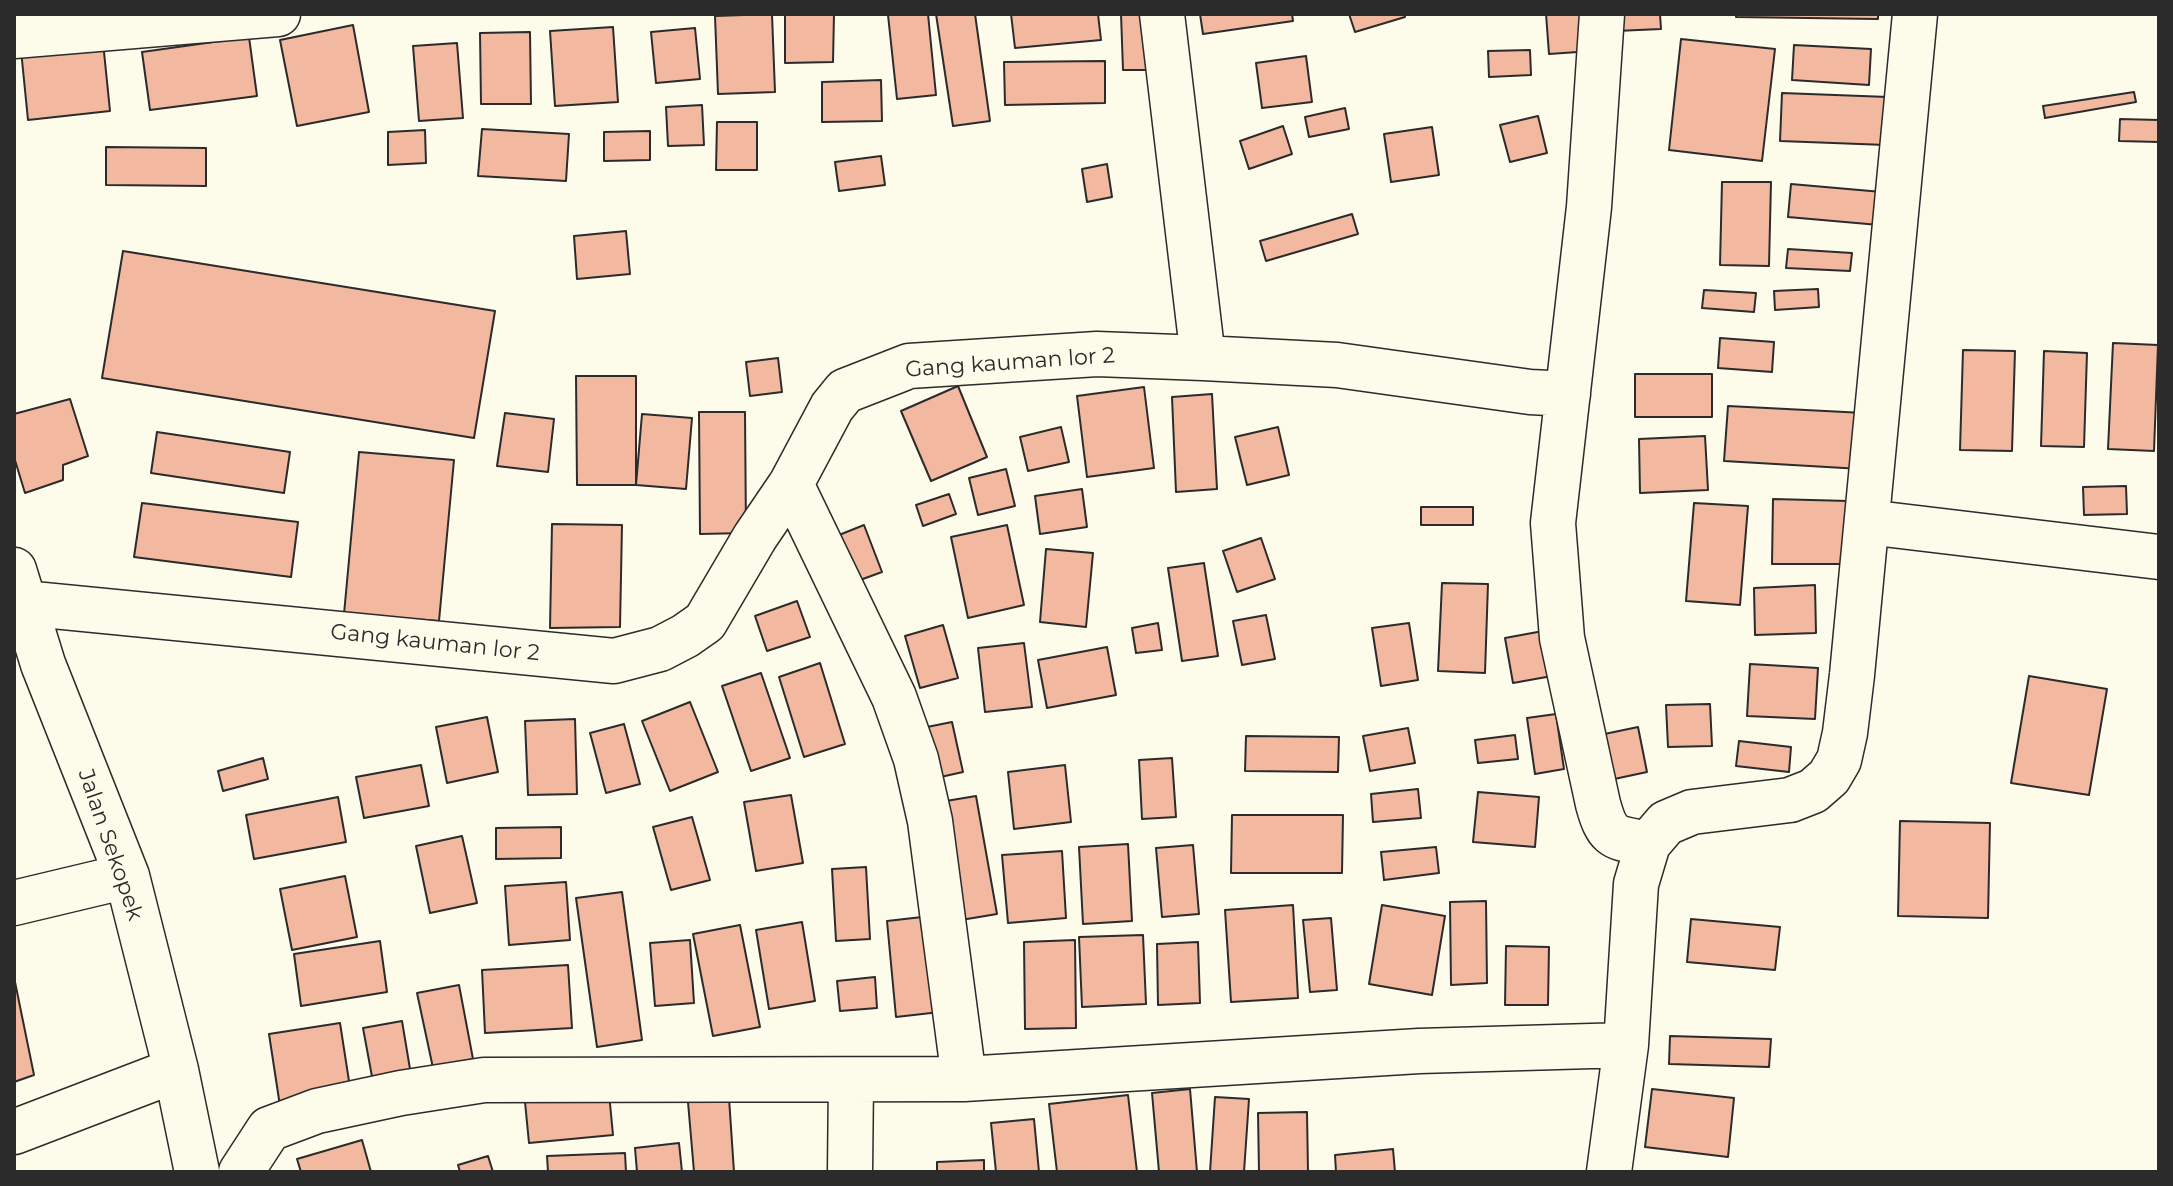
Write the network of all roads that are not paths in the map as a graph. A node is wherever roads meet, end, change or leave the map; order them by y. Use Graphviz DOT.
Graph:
graph roads {
  1 [pos="278,14"];
  2 [pos="1162,14"];
  3 [pos="1602,14"];
  4 [pos="1915,14"];
  5 [pos="14,36"];
  6 [pos="1203,358"];
  7 [pos="1568,394"];
  8 [pos="791,484"];
  9 [pos="1867,522"];
  10 [pos="2159,557"];
  11 [pos="24,616"];
  12 [pos="1648,844"];
  13 [pos="127,876"];
  14 [pos="14,903"];
  15 [pos="1626,1045"];
  16 [pos="176,1070"];
  17 [pos="964,1079"];
  18 [pos="851,1080"];
  19 [pos="14,1132"];
  20 [pos="197,1172"];
  21 [pos="241,1172"];
  22 [pos="850,1172"];
  23 [pos="1609,1172"];
  1 -- 5 [label="street"];
  2 -- 6 [label="street"];
  3 -- 7 [label="street"];
  4 -- 9 [label="street"];
  6 -- 7 [label="street, Gang kauman lor 2"];
  6 -- 8 [label="street, Gang kauman lor 2"];
  7 -- 12 [label="street"];
  8 -- 11 [label="street, Gang kauman lor 2"];
  8 -- 17 [label="street"];
  9 -- 10 [label="street"];
  9 -- 12 [label="street"];
  11 -- 13 [label="street, Jalan Sekopek"];
  12 -- 15 [label="street"];
  13 -- 14 [label="street"];
  13 -- 16 [label="street, Jalan Sekopek"];
  15 -- 17 [label="street"];
  15 -- 23 [label="street"];
  16 -- 19 [label="street"];
  16 -- 20 [label="street, Jalan Sekopek"];
  17 -- 18 [label="street"];
  18 -- 21 [label="street"];
  18 -- 22 [label="street"];
}
